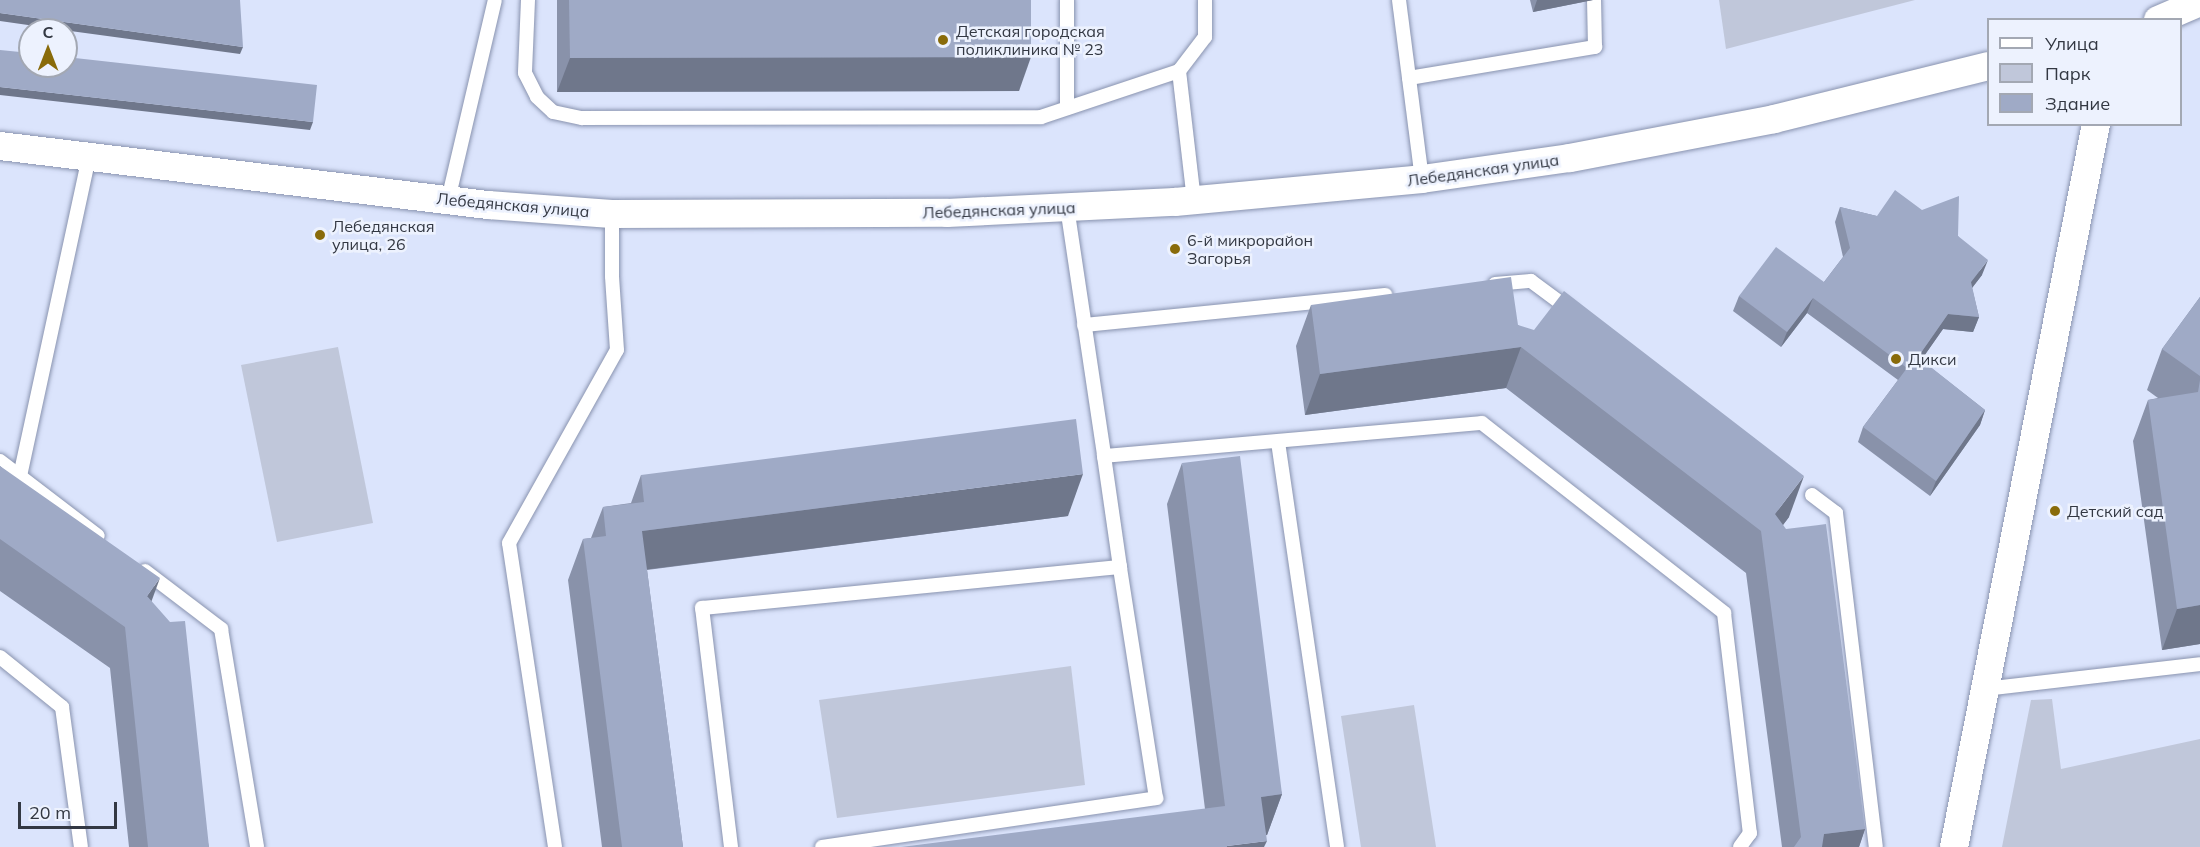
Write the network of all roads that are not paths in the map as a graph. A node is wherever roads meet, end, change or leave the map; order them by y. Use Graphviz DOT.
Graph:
graph roads {
  1 [pos="495,0"];
  2 [pos="528,0"];
  3 [pos="1067,0"];
  4 [pos="1204,0"];
  5 [pos="1399,0"];
  6 [pos="1594,0"];
  7 [pos="2200,2"];
  8 [pos="2162,18"];
  9 [pos="1987,66"];
  10 [pos="1179,70"];
  11 [pos="1409,78"];
  12 [pos="1067,108"];
  13 [pos="2096,126"];
  14 [pos="0,146"];
  15 [pos="89,157"];
  16 [pos="1422,179"];
  17 [pos="448,200"];
  18 [pos="1194,200"];
  19 [pos="1067,207"];
  20 [pos="612,214"];
  21 [pos="1484,285"];
  22 [pos="1402,293"];
  23 [pos="1578,316"];
  24 [pos="1084,325"];
  25 [pos="1278,442"];
  26 [pos="1104,456"];
  27 [pos="0,461"];
  28 [pos="20,476"];
  29 [pos="1812,495"];
  30 [pos="112,546"];
  31 [pos="131,561"];
  32 [pos="1119,567"];
  33 [pos="0,657"];
  34 [pos="2200,664"];
  35 [pos="1985,689"];
  36 [pos="81,847"];
  37 [pos="257,847"];
  38 [pos="555,847"];
  39 [pos="731,847"];
  40 [pos="822,847"];
  41 [pos="1337,847"];
  42 [pos="1740,847"];
  43 [pos="1876,847"];
  44 [pos="1954,847"];
  1 -- 17 [label="lane"];
  2 -- 12 [label="lane"];
  3 -- 12 [label="lane"];
  4 -- 10 [label="lane"];
  5 -- 11 [label="lane"];
  6 -- 11 [label="lane"];
  7 -- 8 [label="street"];
  9 -- 16 [label="street, Лебедянская улица"];
  10 -- 12 [label="lane"];
  10 -- 18 [label="lane"];
  11 -- 16 [label="lane"];
  13 -- 35 [label="street"];
  14 -- 15 [label="street, Лебедянская улица"];
  15 -- 17 [label="street, Лебедянская улица"];
  15 -- 28 [label="lane"];
  16 -- 18 [label="street, Лебедянская улица"];
  17 -- 20 [label="street, Лебедянская улица"];
  18 -- 19 [label="street, Лебедянская улица"];
  19 -- 20 [label="street, Лебедянская улица"];
  19 -- 24 [label="lane"];
  20 -- 38 [label="lane"];
  21 -- 23 [label="lane"];
  22 -- 24 [label="lane"];
  24 -- 26 [label="lane"];
  25 -- 26 [label="lane"];
  25 -- 41 [label="lane"];
  25 -- 42 [label="lane"];
  26 -- 32 [label="lane"];
  27 -- 28 [label="lane"];
  28 -- 30 [label="lane"];
  29 -- 43 [label="lane"];
  31 -- 37 [label="lane"];
  32 -- 39 [label="lane"];
  32 -- 40 [label="lane"];
  33 -- 36 [label="lane"];
  34 -- 35 [label="lane"];
  35 -- 44 [label="street"];
}
